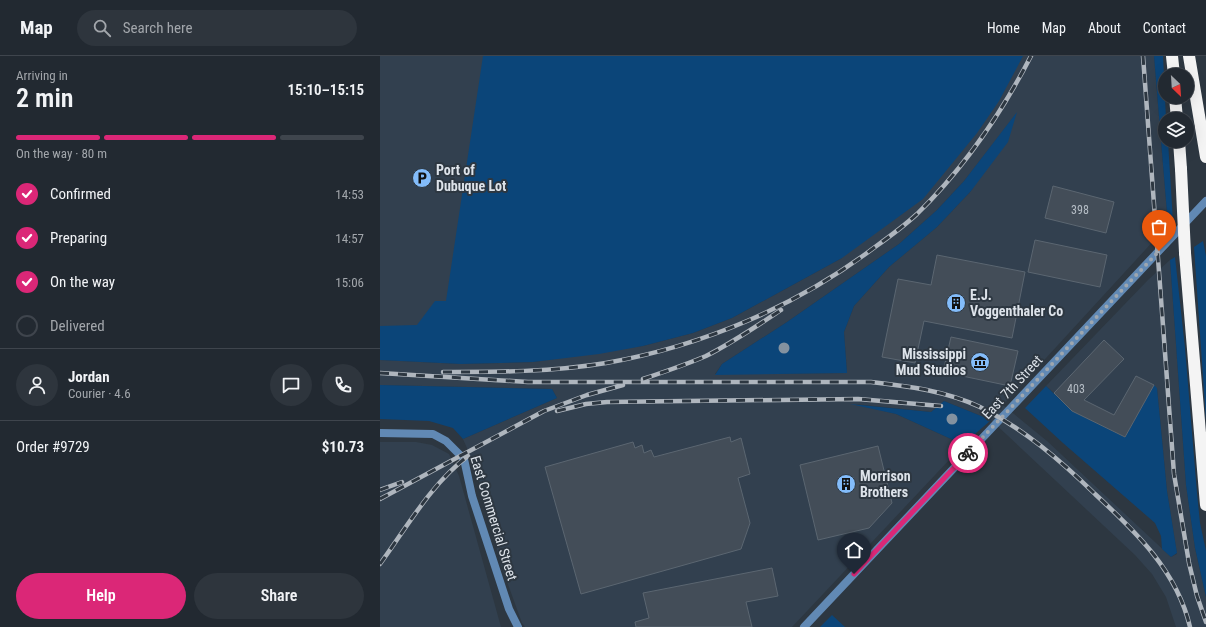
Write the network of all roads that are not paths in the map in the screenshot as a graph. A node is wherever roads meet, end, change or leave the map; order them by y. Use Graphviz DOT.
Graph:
graph roads {
  1 [pos="1172,56"];
  2 [pos="1189,56"];
  3 [pos="1173,68"];
  4 [pos="1179,148"];
  5 [pos="1206,155"];
  6 [pos="1206,201"];
  7 [pos="380,433"];
  8 [pos="1206,505"];
  9 [pos="518,627"];
  10 [pos="804,627"];
  1 -- 3 [label="highway"];
  2 -- 5 [label="highway"];
  4 -- 8 [label="highway, bridge"];
  6 -- 10 [label="street, East 7th Street"];
  7 -- 9 [label="street, East Commercial Street"];
}
